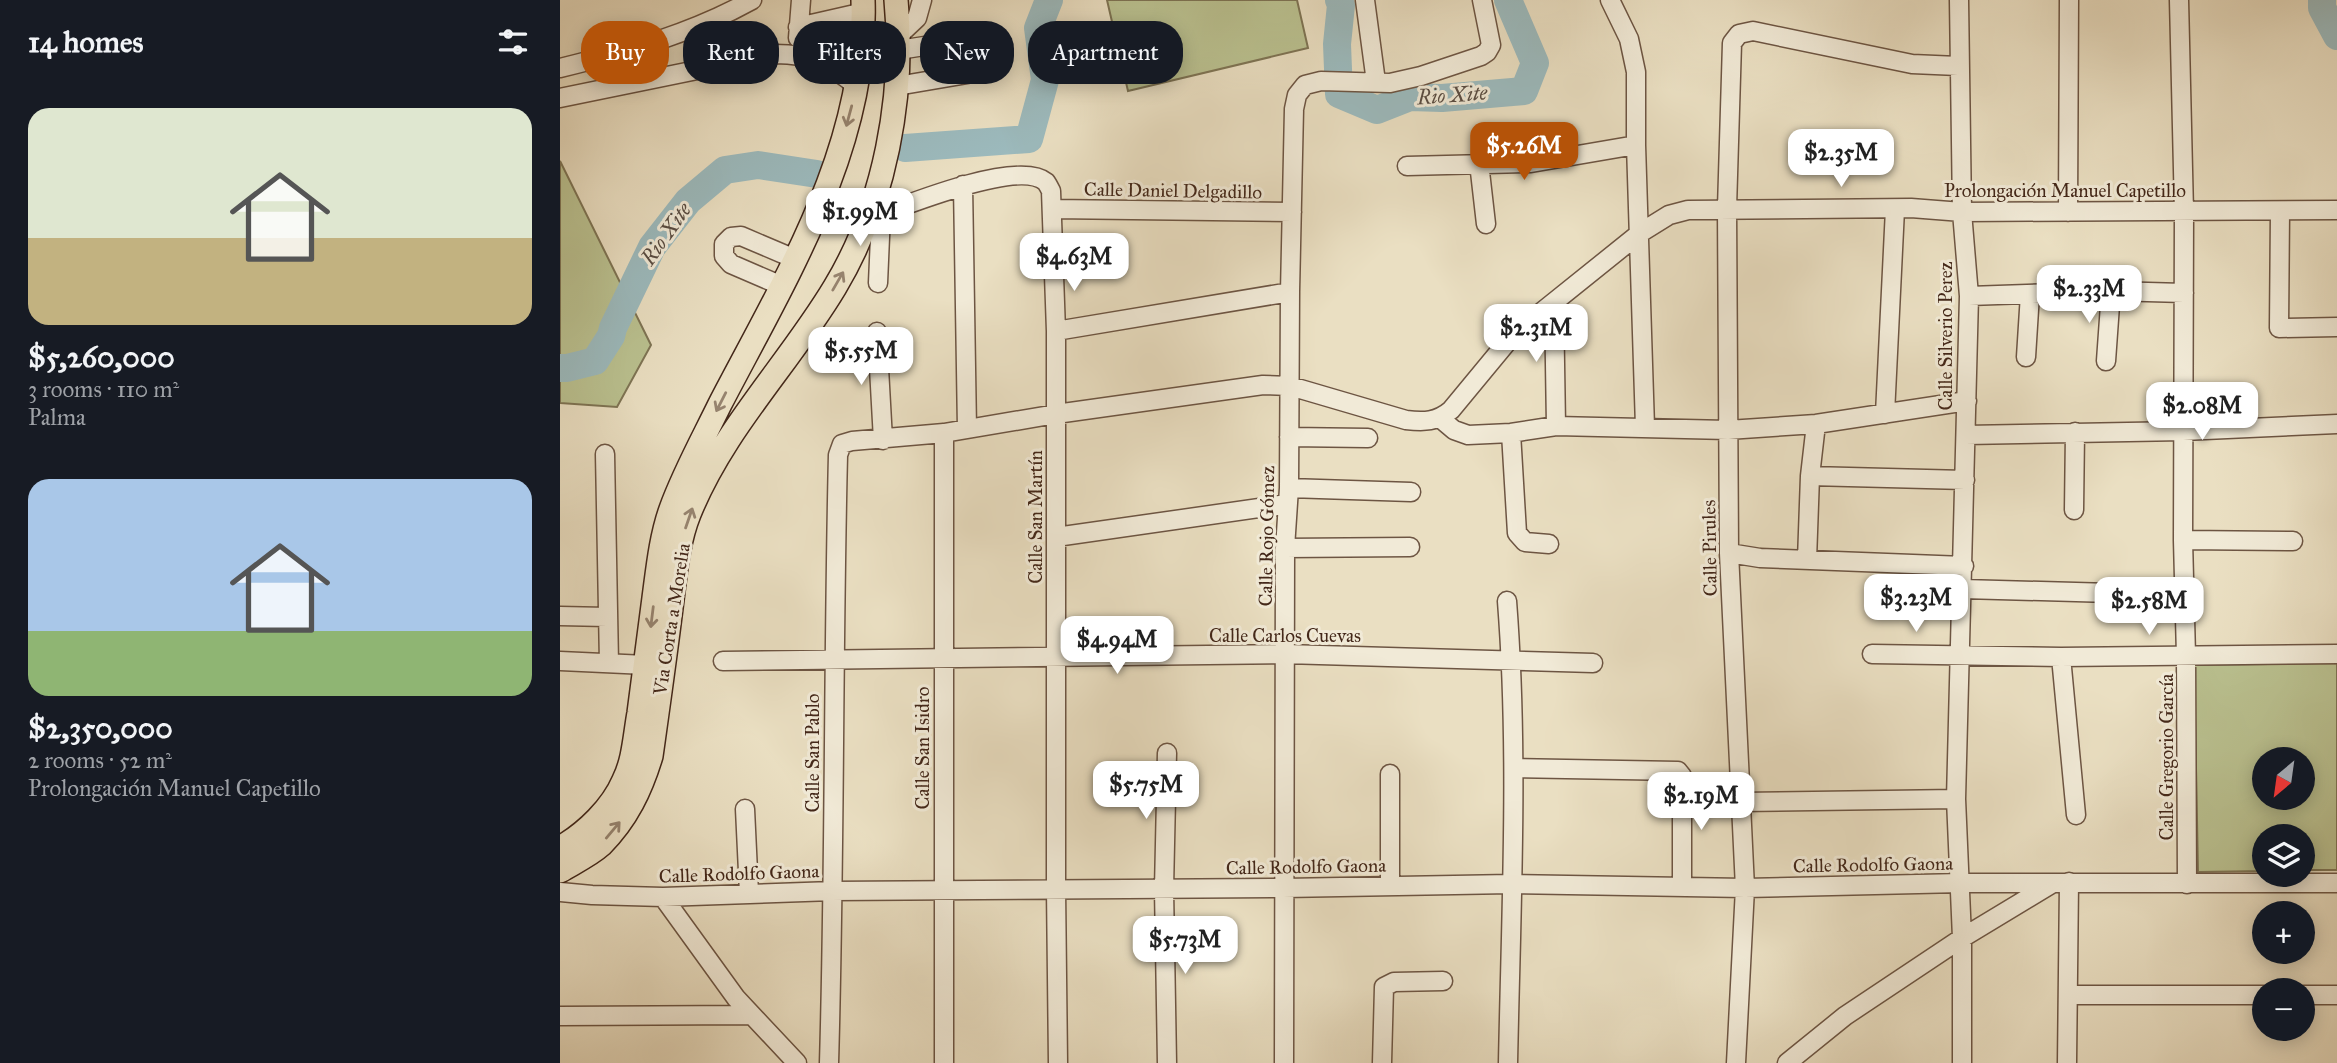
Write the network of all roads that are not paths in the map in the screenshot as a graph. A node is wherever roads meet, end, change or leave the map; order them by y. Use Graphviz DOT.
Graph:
graph roads {
  1 [pos="752,0"];
  2 [pos="896,0"];
  3 [pos="922,0"];
  4 [pos="1365,0"];
  5 [pos="1482,0"];
  6 [pos="1610,0"];
  7 [pos="1959,0"];
  8 [pos="2069,0"];
  9 [pos="2179,0"];
  10 [pos="803,2"];
  11 [pos="863,6"];
  12 [pos="799,21"];
  13 [pos="817,21"];
  14 [pos="897,21"];
  15 [pos="906,33"];
  16 [pos="906,42"];
  17 [pos="793,54"];
  18 [pos="1958,66"];
  19 [pos="560,68"];
  20 [pos="1376,82"];
  21 [pos="855,84"];
  22 [pos="858,86"];
  23 [pos="897,86"];
  24 [pos="560,99"];
  25 [pos="1636,145"];
  26 [pos="1479,163"];
  27 [pos="1407,166"];
  28 [pos="963,185"];
  29 [pos="1727,208"];
  30 [pos="1895,208"];
  31 [pos="1052,209"];
  32 [pos="2337,210"];
  33 [pos="1292,212"];
  34 [pos="1962,212"];
  35 [pos="2068,212"];
  36 [pos="2184,212"];
  37 [pos="2280,212"];
  38 [pos="873,217"];
  39 [pos="1486,224"];
  40 [pos="1640,233"];
  41 [pos="794,259"];
  42 [pos="878,283"];
  43 [pos="782,286"];
  44 [pos="2111,291"];
  45 [pos="1290,292"];
  46 [pos="2184,293"];
  47 [pos="2030,294"];
  48 [pos="1969,296"];
  49 [pos="1554,302"];
  50 [pos="2337,327"];
  51 [pos="1056,331"];
  52 [pos="877,332"];
  53 [pos="752,342"];
  54 [pos="2026,357"];
  55 [pos="785,358"];
  56 [pos="2106,361"];
  57 [pos="1290,386"];
  58 [pos="1967,401"];
  59 [pos="1056,414"];
  60 [pos="1885,414"];
  61 [pos="1441,419"];
  62 [pos="1816,424"];
  63 [pos="2337,424"];
  64 [pos="1556,426"];
  65 [pos="1645,427"];
  66 [pos="967,429"];
  67 [pos="1728,430"];
  68 [pos="2183,431"];
  69 [pos="2075,432"];
  70 [pos="944,433"];
  71 [pos="1511,433"];
  72 [pos="1966,435"];
  73 [pos="1289,437"];
  74 [pos="1368,438"];
  75 [pos="883,440"];
  76 [pos="605,454"];
  77 [pos="1810,476"];
  78 [pos="1965,480"];
  79 [pos="1411,492"];
  80 [pos="1288,496"];
  81 [pos="2074,510"];
  82 [pos="1056,537"];
  83 [pos="2183,540"];
  84 [pos="2293,541"];
  85 [pos="1549,544"];
  86 [pos="1410,547"];
  87 [pos="1285,548"];
  88 [pos="1729,553"];
  89 [pos="1807,560"];
  90 [pos="1964,566"];
  91 [pos="1963,589"];
  92 [pos="2110,593"];
  93 [pos="1507,601"];
  94 [pos="560,617"];
  95 [pos="607,617"];
  96 [pos="2337,653"];
  97 [pos="1285,654"];
  98 [pos="1872,654"];
  99 [pos="1961,654"];
  100 [pos="2186,656"];
  101 [pos="1057,657"];
  102 [pos="2061,657"];
  103 [pos="943,659"];
  104 [pos="833,660"];
  105 [pos="1512,660"];
  106 [pos="560,661"];
  107 [pos="723,661"];
  108 [pos="608,663"];
  109 [pos="1593,663"];
  110 [pos="646,665"];
  111 [pos="1167,753"];
  112 [pos="1515,768"];
  113 [pos="1390,774"];
  114 [pos="1956,799"];
  115 [pos="1741,802"];
  116 [pos="745,809"];
  117 [pos="2076,815"];
  118 [pos="560,848"];
  119 [pos="560,871"];
  120 [pos="2061,882"];
  121 [pos="1961,883"];
  122 [pos="2337,883"];
  123 [pos="1511,884"];
  124 [pos="2187,884"];
  125 [pos="1390,886"];
  126 [pos="1682,887"];
  127 [pos="1283,888"];
  128 [pos="1745,888"];
  129 [pos="1056,889"];
  130 [pos="1164,889"];
  131 [pos="944,890"];
  132 [pos="833,891"];
  133 [pos="560,892"];
  134 [pos="749,892"];
  135 [pos="663,897"];
  136 [pos="1962,938"];
  137 [pos="1443,981"];
  138 [pos="2068,995"];
  139 [pos="2252,995"];
  140 [pos="2315,995"];
  141 [pos="2337,995"];
  142 [pos="750,1015"];
  143 [pos="560,1016"];
  144 [pos="797,1063"];
  145 [pos="829,1063"];
  146 [pos="944,1063"];
  147 [pos="1058,1063"];
  148 [pos="1167,1063"];
  149 [pos="1284,1063"];
  150 [pos="1382,1063"];
  151 [pos="1508,1063"];
  152 [pos="1736,1063"];
  153 [pos="1787,1063"];
  154 [pos="1962,1063"];
  155 [pos="2067,1063"];
  1 -- 19 [label="street"];
  2 -- 14 [label="main road, Via Corta a Morelia"];
  3 -- 15 [label="street"];
  4 -- 20 [label="street"];
  5 -- 20 [label="street, Calle Rojo Gómez"];
  6 -- 25 [label="street"];
  7 -- 18 [label="street, Calle Silverio Perez"];
  8 -- 35 [label="street"];
  9 -- 36 [label="street, Calle Gregorio García"];
  10 -- 12 [label="street"];
  11 -- 13 [label="street"];
  11 -- 22 [label="main road, Via Corta a Morelia"];
  16 -- 23 [label="street"];
  17 -- 24 [label="street"];
  18 -- 29 [label="street, Calle Pirules"];
  18 -- 34 [label="street, Calle Silverio Perez"];
  20 -- 33 [label="street, Calle Rojo Gómez"];
  21 -- 22 [label="street"];
  22 -- 41 [label="main road, Via Corta a Morelia, one-way"];
  23 -- 38 [label="main road, Via Corta a Morelia"];
  25 -- 26 [label="street"];
  25 -- 40 [label="street"];
  26 -- 27 [label="street"];
  26 -- 39 [label="street"];
  28 -- 31 [label="street, Calle San Martín"];
  28 -- 38 [label="street"];
  28 -- 66 [label="street"];
  29 -- 30 [label="street, Prolongación Manuel Capetillo"];
  29 -- 40 [label="street, Prolongación Manuel Capetillo"];
  29 -- 67 [label="street, Calle Pirules"];
  30 -- 34 [label="street, Prolongación Manuel Capetillo"];
  30 -- 60 [label="street"];
  31 -- 33 [label="street, Calle Daniel Delgadillo"];
  31 -- 51 [label="street, Calle San Martín"];
  32 -- 37 [label="street, Prolongación Manuel Capetillo"];
  33 -- 45 [label="street, Calle Rojo Gómez"];
  34 -- 35 [label="street, Prolongación Manuel Capetillo"];
  34 -- 48 [label="street, Calle Silverio Perez"];
  35 -- 36 [label="street, Prolongación Manuel Capetillo"];
  36 -- 37 [label="street, Prolongación Manuel Capetillo"];
  36 -- 46 [label="street, Calle Gregorio García"];
  37 -- 50 [label="street"];
  38 -- 42 [label="street"];
  55 -- 38 [label="main road, Via Corta a Morelia, one-way"];
  40 -- 49 [label="street, Prolongación Manuel Capetillo"];
  40 -- 65 [label="street"];
  41 -- 43 [label="main road, Via Corta a Morelia"];
  41 -- 43 [label="street"];
  43 -- 53 [label="main road, Via Corta a Morelia"];
  44 -- 46 [label="street"];
  44 -- 47 [label="street"];
  44 -- 56 [label="street"];
  45 -- 51 [label="street"];
  45 -- 57 [label="street, Calle Rojo Gómez"];
  46 -- 68 [label="street, Calle Gregorio García"];
  47 -- 48 [label="street"];
  47 -- 54 [label="street"];
  48 -- 58 [label="street, Calle Silverio Perez"];
  49 -- 61 [label="street, Prolongación Manuel Capetillo"];
  49 -- 64 [label="street"];
  51 -- 59 [label="street, Calle San Martín"];
  52 -- 75 [label="street"];
  53 -- 55 [label="main road"];
  53 -- 110 [label="main road, Via Corta a Morelia, one-way"];
  119 -- 55 [label="main road, Via Corta a Morelia, one-way"];
  57 -- 59 [label="street"];
  57 -- 61 [label="street"];
  57 -- 73 [label="street, Calle Rojo Gómez"];
  58 -- 60 [label="street"];
  58 -- 72 [label="street, Calle Silverio Perez"];
  59 -- 66 [label="street"];
  59 -- 82 [label="street, Calle San Martín"];
  60 -- 62 [label="street"];
  61 -- 71 [label="street"];
  62 -- 67 [label="street"];
  62 -- 77 [label="street"];
  63 -- 68 [label="street"];
  64 -- 65 [label="street"];
  64 -- 71 [label="street"];
  65 -- 67 [label="street"];
  66 -- 70 [label="street"];
  67 -- 88 [label="street, Calle Pirules"];
  68 -- 69 [label="street"];
  68 -- 83 [label="street, Calle Gregorio García"];
  69 -- 72 [label="street"];
  69 -- 81 [label="street"];
  70 -- 75 [label="street"];
  70 -- 103 [label="street, Calle San Isidro"];
  71 -- 85 [label="street"];
  72 -- 78 [label="street, Calle Silverio Perez"];
  73 -- 74 [label="street"];
  73 -- 80 [label="street, Calle Rojo Gómez"];
  75 -- 104 [label="street, Calle San Pablo"];
  76 -- 95 [label="street"];
  77 -- 78 [label="street"];
  77 -- 89 [label="street"];
  78 -- 90 [label="street, Calle Silverio Perez"];
  79 -- 80 [label="street"];
  80 -- 82 [label="street"];
  80 -- 87 [label="street, Calle Rojo Gómez"];
  82 -- 101 [label="street, Calle San Martín"];
  83 -- 84 [label="street"];
  83 -- 100 [label="street, Calle Gregorio García"];
  86 -- 87 [label="street"];
  87 -- 97 [label="street, Calle Rojo Gómez"];
  88 -- 89 [label="street"];
  88 -- 115 [label="street, Calle Pirules"];
  89 -- 90 [label="street"];
  90 -- 91 [label="street, Calle Silverio Perez"];
  91 -- 92 [label="street"];
  91 -- 99 [label="street, Calle Silverio Perez"];
  93 -- 105 [label="street"];
  94 -- 95 [label="street"];
  95 -- 108 [label="street"];
  96 -- 100 [label="street"];
  97 -- 101 [label="street, Calle Carlos Cuevas"];
  97 -- 105 [label="street, Calle Carlos Cuevas"];
  97 -- 127 [label="street, Calle Rojo Gómez"];
  98 -- 99 [label="street"];
  99 -- 102 [label="street"];
  99 -- 114 [label="street, Calle Silverio Perez"];
  100 -- 102 [label="street"];
  100 -- 124 [label="street, Calle Gregorio García"];
  101 -- 103 [label="street, Calle Carlos Cuevas"];
  101 -- 129 [label="street, Calle San Martín"];
  102 -- 117 [label="street"];
  103 -- 104 [label="street, Calle Carlos Cuevas"];
  103 -- 131 [label="street, Calle San Isidro"];
  104 -- 107 [label="street, Calle Carlos Cuevas"];
  104 -- 132 [label="street, Calle San Pablo"];
  105 -- 109 [label="street, Calle Carlos Cuevas"];
  105 -- 112 [label="street"];
  106 -- 108 [label="street"];
  108 -- 110 [label="street"];
  110 -- 118 [label="main road, Via Corta a Morelia"];
  111 -- 130 [label="street"];
  112 -- 123 [label="street"];
  112 -- 126 [label="street"];
  113 -- 125 [label="street"];
  114 -- 115 [label="street"];
  114 -- 121 [label="street, Calle Silverio Perez"];
  115 -- 128 [label="street, Calle Pirules"];
  116 -- 134 [label="street"];
  120 -- 121 [label="street, Calle Rodolfo Gaona"];
  120 -- 124 [label="street, Calle Rodolfo Gaona"];
  120 -- 136 [label="street"];
  120 -- 138 [label="street"];
  121 -- 128 [label="street, Calle Rodolfo Gaona"];
  121 -- 136 [label="street, Calle Silverio Perez"];
  122 -- 124 [label="street, Calle Rodolfo Gaona"];
  123 -- 125 [label="street, Calle Rodolfo Gaona"];
  123 -- 126 [label="street, Calle Rodolfo Gaona"];
  123 -- 151 [label="street"];
  125 -- 127 [label="street, Calle Rodolfo Gaona"];
  126 -- 128 [label="street, Calle Rodolfo Gaona"];
  127 -- 130 [label="street, Calle Rodolfo Gaona"];
  127 -- 149 [label="street, Calle Rojo Gómez"];
  128 -- 152 [label="street, Calle Pirules"];
  129 -- 130 [label="street, Calle Rodolfo Gaona"];
  129 -- 131 [label="street, Calle Rodolfo Gaona"];
  129 -- 147 [label="street, Calle San Martín"];
  130 -- 148 [label="street"];
  131 -- 132 [label="street, Calle Rodolfo Gaona"];
  131 -- 146 [label="street, Calle San Isidro"];
  132 -- 134 [label="street, Calle Rodolfo Gaona"];
  132 -- 145 [label="street, Calle San Pablo"];
  133 -- 135 [label="street, Calle Rodolfo Gaona"];
  134 -- 135 [label="street, Calle Rodolfo Gaona"];
  135 -- 142 [label="street"];
  136 -- 153 [label="street"];
  136 -- 154 [label="street, Calle Silverio Perez"];
  137 -- 150 [label="street"];
  138 -- 139 [label="street"];
  138 -- 155 [label="street"];
  140 -- 141 [label="street"];
  142 -- 143 [label="street"];
  142 -- 144 [label="street"];
}
